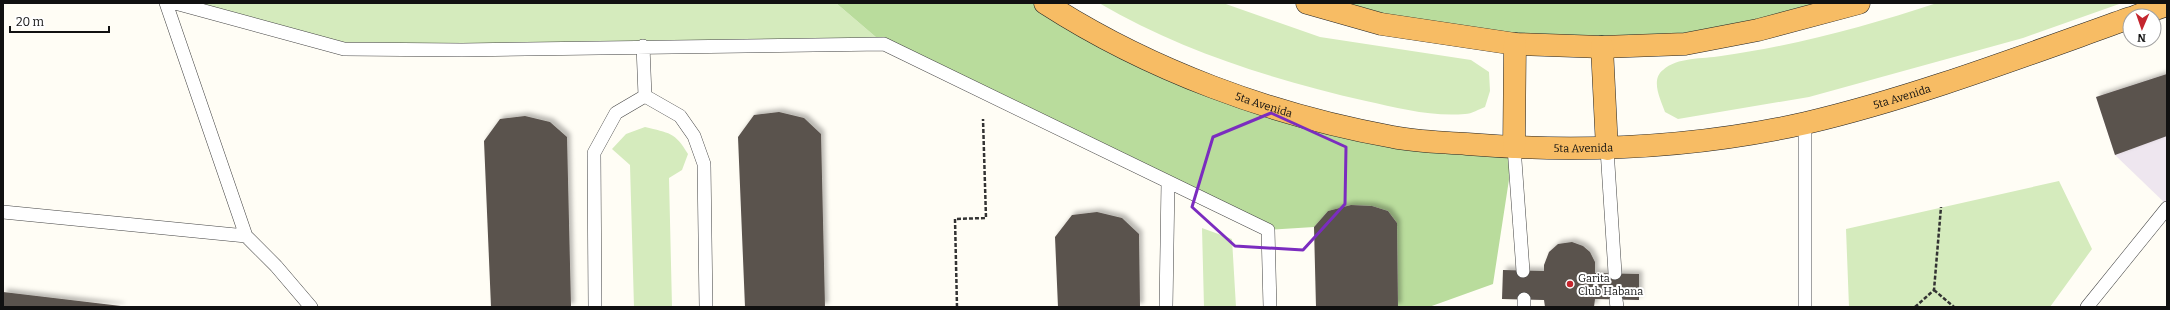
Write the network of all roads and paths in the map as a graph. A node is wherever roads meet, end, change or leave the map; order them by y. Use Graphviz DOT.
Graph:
graph roads {
  1 [pos="166,3"];
  2 [pos="175,3"];
  3 [pos="1045,3"];
  4 [pos="1307,3"];
  5 [pos="1859,3"];
  6 [pos="2122,21"];
  7 [pos="1515,44"];
  8 [pos="643,46"];
  9 [pos="1602,47"];
  10 [pos="982,91"];
  11 [pos="645,96"];
  12 [pos="1805,123"];
  13 [pos="1514,147"];
  14 [pos="1607,149"];
  15 [pos="1168,182"];
  16 [pos="1941,207"];
  17 [pos="2167,208"];
  18 [pos="3,212"];
  19 [pos="246,236"];
  20 [pos="1523,271"];
  21 [pos="1615,273"];
  22 [pos="1934,290"];
  23 [pos="311,307"];
  24 [pos="595,307"];
  25 [pos="706,307"];
  26 [pos="957,307"];
  27 [pos="1166,307"];
  28 [pos="1270,307"];
  29 [pos="1805,307"];
  30 [pos="1915,307"];
  31 [pos="1954,307"];
  32 [pos="2087,307"];
  1 -- 19 [label="lane"];
  2 -- 8 [label="lane"];
  3 -- 13 [label="highway, 5ta Avenida"];
  4 -- 7 [label="highway"];
  5 -- 9 [label="highway"];
  6 -- 12 [label="highway, 5ta Avenida"];
  7 -- 9 [label="highway"];
  7 -- 13 [label="highway"];
  8 -- 10 [label="lane"];
  8 -- 11 [label="lane"];
  9 -- 14 [label="highway"];
  10 -- 15 [label="lane"];
  10 -- 26 [label="path"];
  11 -- 24 [label="lane"];
  11 -- 25 [label="lane"];
  12 -- 14 [label="highway, 5ta Avenida"];
  12 -- 29 [label="lane"];
  13 -- 14 [label="highway, 5ta Avenida"];
  13 -- 20 [label="lane"];
  14 -- 21 [label="lane"];
  15 -- 27 [label="lane"];
  15 -- 28 [label="lane"];
  16 -- 22 [label="path"];
  17 -- 32 [label="lane"];
  18 -- 19 [label="lane"];
  19 -- 23 [label="lane"];
  22 -- 30 [label="path"];
  22 -- 31 [label="path"];
}
